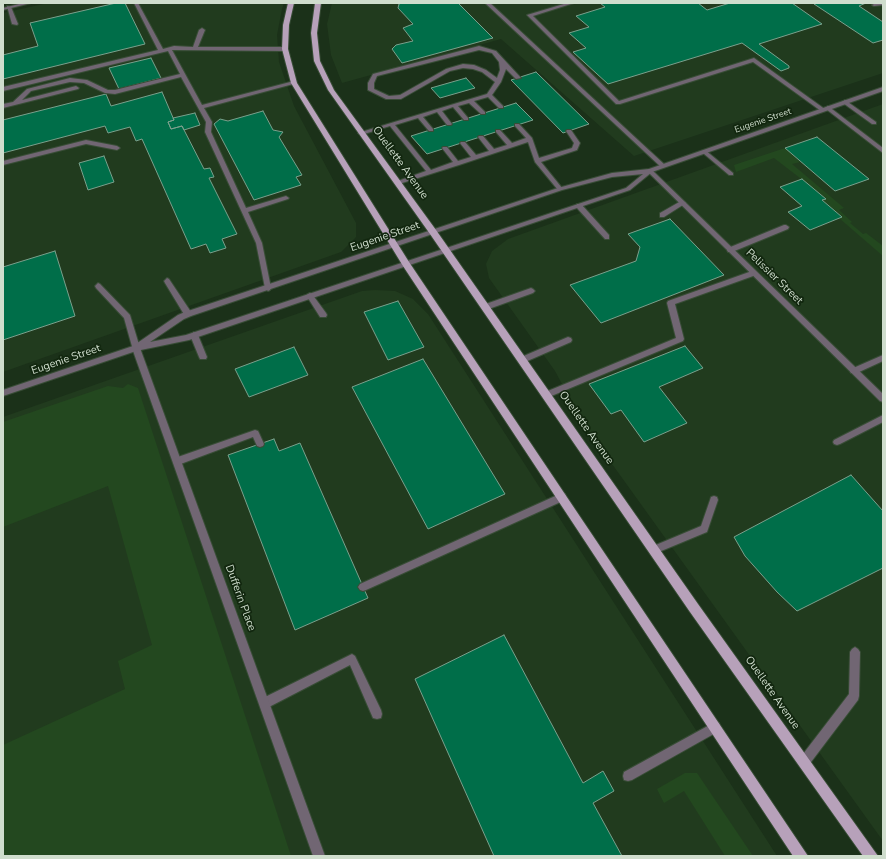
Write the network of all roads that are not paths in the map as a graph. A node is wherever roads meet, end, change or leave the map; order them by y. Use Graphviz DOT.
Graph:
graph roads {
  1 [pos="29,3"];
  2 [pos="136,3"];
  3 [pos="291,3"];
  4 [pos="318,3"];
  5 [pos="487,3"];
  6 [pos="572,3"];
  7 [pos="883,4"];
  8 [pos="874,5"];
  9 [pos="9,7"];
  10 [pos="3,9"];
  11 [pos="15,24"];
  12 [pos="202,30"];
  13 [pos="196,48"];
  14 [pos="169,49"];
  15 [pos="285,49"];
  16 [pos="161,51"];
  17 [pos="464,52"];
  18 [pos="502,62"];
  19 [pos="469,66"];
  20 [pos="182,75"];
  21 [pos="518,78"];
  22 [pos="498,82"];
  23 [pos="294,83"];
  24 [pos="76,88"];
  25 [pos="3,89"];
  26 [pos="883,89"];
  27 [pos="489,95"];
  28 [pos="470,100"];
  29 [pos="844,102"];
  30 [pos="14,104"];
  31 [pos="454,105"];
  32 [pos="3,106"];
  33 [pos="201,107"];
  34 [pos="501,107"];
  35 [pos="825,109"];
  36 [pos="438,110"];
  37 [pos="483,113"];
  38 [pos="419,116"];
  39 [pos="466,118"];
  40 [pos="874,123"];
  41 [pos="391,124"];
  42 [pos="449,124"];
  43 [pos="517,125"];
  44 [pos="431,130"];
  45 [pos="498,131"];
  46 [pos="569,131"];
  47 [pos="361,133"];
  48 [pos="481,137"];
  49 [pos="530,139"];
  50 [pos="463,143"];
  51 [pos="511,146"];
  52 [pos="117,148"];
  53 [pos="445,148"];
  54 [pos="883,151"];
  55 [pos="493,152"];
  56 [pos="705,152"];
  57 [pos="476,158"];
  58 [pos="537,161"];
  59 [pos="3,164"];
  60 [pos="457,164"];
  61 [pos="663,166"];
  62 [pos="650,171"];
  63 [pos="430,172"];
  64 [pos="731,174"];
  65 [pos="397,183"];
  66 [pos="560,189"];
  67 [pos="286,198"];
  68 [pos="682,203"];
  69 [pos="579,206"];
  70 [pos="244,211"];
  71 [pos="662,215"];
  72 [pos="786,227"];
  73 [pos="433,232"];
  74 [pos="607,237"];
  75 [pos="395,245"];
  76 [pos="446,250"];
  77 [pos="730,250"];
  78 [pos="406,264"];
  79 [pos="754,273"];
  80 [pos="168,280"];
  81 [pos="98,286"];
  82 [pos="268,288"];
  83 [pos="531,291"];
  84 [pos="310,296"];
  85 [pos="486,307"];
  86 [pos="188,314"];
  87 [pos="323,315"];
  88 [pos="194,335"];
  89 [pos="568,340"];
  90 [pos="136,348"];
  91 [pos="203,357"];
  92 [pos="883,358"];
  93 [pos="522,360"];
  94 [pos="854,371"];
  95 [pos="3,393"];
  96 [pos="546,395"];
  97 [pos="883,399"];
  98 [pos="883,418"];
  99 [pos="837,442"];
  100 [pos="260,444"];
  101 [pos="178,461"];
  102 [pos="562,497"];
  103 [pos="714,500"];
  104 [pos="654,550"];
  105 [pos="363,587"];
  106 [pos="855,652"];
  107 [pos="265,703"];
  108 [pos="377,714"];
  109 [pos="715,727"];
  110 [pos="804,762"];
  111 [pos="628,776"];
  112 [pos="319,856"];
  113 [pos="801,856"];
  114 [pos="871,856"];
  1 -- 9 [label="street"];
  2 -- 16 [label="street"];
  3 -- 15 [label="main road"];
  4 -- 47 [label="main road, Ouellette Avenue"];
  5 -- 61 [label="street"];
  6 -- 35 [label="street"];
  7 -- 8 [label="street"];
  9 -- 10 [label="street"];
  9 -- 11 [label="street"];
  12 -- 13 [label="street"];
  13 -- 14 [label="street"];
  13 -- 15 [label="street"];
  14 -- 16 [label="street"];
  14 -- 20 [label="street"];
  15 -- 23 [label="main road"];
  16 -- 25 [label="street"];
  17 -- 18 [label="street"];
  17 -- 19 [label="street"];
  17 -- 19 [label="street"];
  18 -- 21 [label="street"];
  18 -- 22 [label="street"];
  19 -- 22 [label="street"];
  20 -- 30 [label="street"];
  20 -- 33 [label="street"];
  22 -- 27 [label="street"];
  23 -- 33 [label="street"];
  23 -- 75 [label="main road"];
  24 -- 30 [label="street"];
  26 -- 29 [label="street, Eugenie Street"];
  27 -- 28 [label="street"];
  27 -- 34 [label="street"];
  28 -- 31 [label="street"];
  28 -- 37 [label="street"];
  29 -- 35 [label="street, Eugenie Street"];
  29 -- 40 [label="street"];
  30 -- 32 [label="street"];
  31 -- 36 [label="street"];
  31 -- 39 [label="street"];
  33 -- 70 [label="street"];
  35 -- 54 [label="street"];
  35 -- 56 [label="street, Eugenie Street"];
  36 -- 38 [label="street"];
  36 -- 42 [label="street"];
  38 -- 41 [label="street"];
  38 -- 44 [label="street"];
  41 -- 47 [label="street"];
  41 -- 63 [label="street"];
  43 -- 49 [label="street"];
  45 -- 51 [label="street"];
  46 -- 58 [label="street"];
  47 -- 65 [label="main road, Ouellette Avenue"];
  48 -- 55 [label="street"];
  49 -- 51 [label="street"];
  49 -- 58 [label="street"];
  50 -- 57 [label="street"];
  51 -- 55 [label="street"];
  52 -- 59 [label="street"];
  53 -- 60 [label="street"];
  55 -- 57 [label="street"];
  56 -- 61 [label="street, Eugenie Street"];
  56 -- 64 [label="street"];
  57 -- 60 [label="street"];
  58 -- 66 [label="street"];
  60 -- 63 [label="street"];
  61 -- 62 [label="street, Eugenie Street"];
  62 -- 66 [label="street, Eugenie Street"];
  62 -- 68 [label="street, Pelissier Street"];
  62 -- 69 [label="street, Eugenie Street"];
  63 -- 65 [label="street"];
  65 -- 73 [label="main road, Ouellette Avenue"];
  66 -- 73 [label="street, Eugenie Street"];
  67 -- 70 [label="street"];
  68 -- 71 [label="street"];
  68 -- 77 [label="street, Pelissier Street"];
  69 -- 74 [label="street"];
  69 -- 76 [label="street, Eugenie Street"];
  70 -- 82 [label="street"];
  72 -- 77 [label="street"];
  73 -- 75 [label="street, Eugenie Street"];
  73 -- 76 [label="main road, Ouellette Avenue"];
  75 -- 78 [label="main road"];
  75 -- 82 [label="street, Eugenie Street"];
  76 -- 78 [label="street, Eugenie Street"];
  76 -- 85 [label="main road, Ouellette Avenue"];
  77 -- 79 [label="street, Pelissier Street"];
  78 -- 84 [label="street, Eugenie Street"];
  78 -- 102 [label="main road"];
  79 -- 94 [label="street, Pelissier Street"];
  79 -- 96 [label="street"];
  80 -- 86 [label="street"];
  81 -- 90 [label="street, Dufferin Place"];
  82 -- 86 [label="street, Eugenie Street"];
  83 -- 85 [label="street"];
  84 -- 87 [label="street"];
  84 -- 88 [label="street, Eugenie Street"];
  85 -- 93 [label="main road, Ouellette Avenue"];
  86 -- 90 [label="street, Eugenie Street"];
  88 -- 90 [label="street, Eugenie Street"];
  88 -- 91 [label="street"];
  89 -- 93 [label="street"];
  90 -- 95 [label="street, Eugenie Street"];
  90 -- 101 [label="street, Dufferin Place"];
  92 -- 94 [label="street"];
  93 -- 96 [label="main road, Ouellette Avenue"];
  94 -- 97 [label="street, Pelissier Street"];
  96 -- 104 [label="main road, Ouellette Avenue"];
  98 -- 99 [label="street"];
  100 -- 101 [label="street"];
  101 -- 107 [label="street, Dufferin Place"];
  102 -- 105 [label="street"];
  102 -- 109 [label="main road"];
  103 -- 104 [label="street"];
  104 -- 110 [label="main road, Ouellette Avenue"];
  106 -- 110 [label="street"];
  107 -- 108 [label="street"];
  107 -- 112 [label="street, Dufferin Place"];
  109 -- 111 [label="street"];
  109 -- 113 [label="main road"];
  110 -- 114 [label="main road, Ouellette Avenue"];
}
